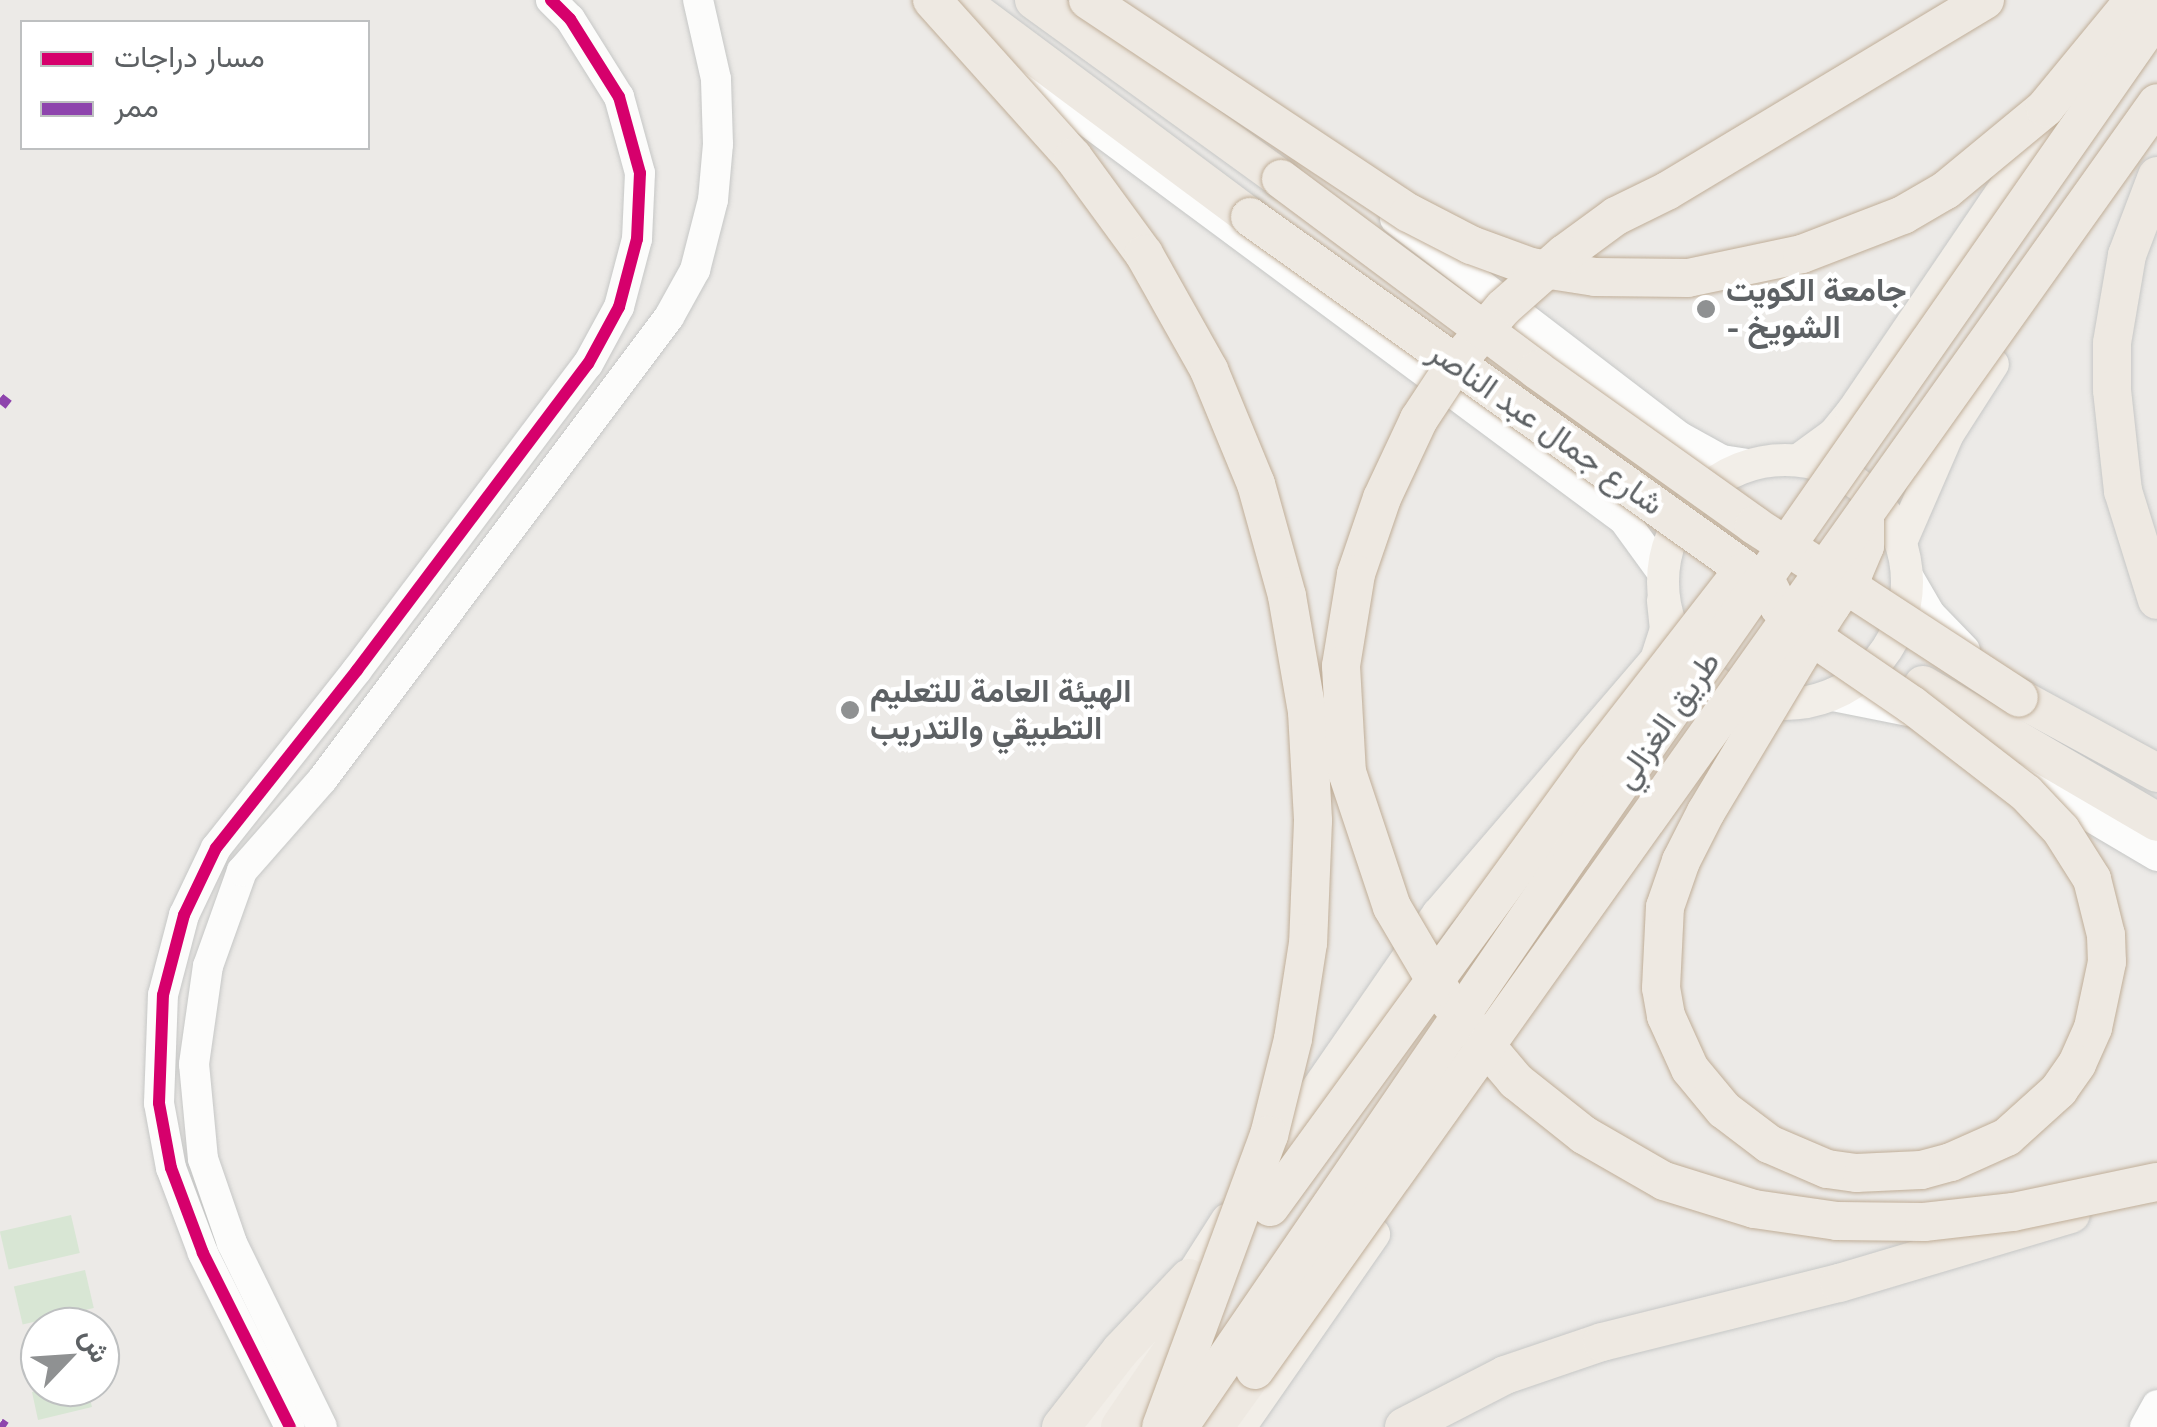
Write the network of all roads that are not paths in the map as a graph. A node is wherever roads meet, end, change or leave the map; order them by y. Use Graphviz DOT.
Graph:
graph roads {
  1 [pos="551,0"];
  2 [pos="698,0"];
  3 [pos="928,0"];
  4 [pos="959,0"];
  5 [pos="1034,0"];
  6 [pos="1088,0"];
  7 [pos="1108,0"];
  8 [pos="1985,0"];
  9 [pos="2133,0"];
  10 [pos="2157,15"];
  11 [pos="2157,103"];
  12 [pos="2157,132"];
  13 [pos="2157,176"];
  14 [pos="1800,460"];
  15 [pos="1748,464"];
  16 [pos="1835,482"];
  17 [pos="1864,514"];
  18 [pos="1901,542"];
  19 [pos="1908,576"];
  20 [pos="1662,586"];
  21 [pos="1769,587"];
  22 [pos="2157,600"];
  23 [pos="1832,696"];
  24 [pos="1792,706"];
  25 [pos="2157,764"];
  26 [pos="2157,774"];
  27 [pos="2157,822"];
  28 [pos="2157,856"];
  29 [pos="2157,1184"];
  30 [pos="1189,1278"];
  31 [pos="2157,1406"];
  32 [pos="290,1427"];
  33 [pos="322,1427"];
  34 [pos="1061,1427"];
  35 [pos="1095,1427"];
  36 [pos="1120,1427"];
  37 [pos="1161,1427"];
  38 [pos="1179,1427"];
  39 [pos="1214,1427"];
  40 [pos="1240,1427"];
  41 [pos="1404,1427"];
  42 [pos="2145,1427"];
  1 -- 32 [label="street"];
  2 -- 33 [label="street"];
  3 -- 20 [label="street"];
  3 -- 37 [label="highway, bridge"];
  4 -- 21 [label="highway, شارع جمال عبد الناصر, bridge"];
  5 -- 26 [label="highway, شارع جمال عبد الناصر, bridge"];
  6 -- 9 [label="highway, bridge"];
  7 -- 15 [label="street"];
  8 -- 29 [label="highway, bridge"];
  9 -- 14 [label="main road"];
  10 -- 16 [label="highway, طريق الغزالي, bridge"];
  11 -- 17 [label="highway, طريق الغزالي, bridge"];
  12 -- 18 [label="main road"];
  13 -- 22 [label="highway"];
  14 -- 15 [label="main road"];
  14 -- 18 [label="main road"];
  15 -- 20 [label="main road"];
  16 -- 36 [label="highway, bridge"];
  16 -- 38 [label="highway, طريق الغزالي, bridge"];
  17 -- 21 [label="highway, bridge"];
  17 -- 39 [label="highway, طريق الغزالي, bridge"];
  18 -- 19 [label="main road"];
  19 -- 23 [label="main road"];
  19 -- 25 [label="street"];
  20 -- 24 [label="main road"];
  20 -- 30 [label="main road, طريق الغزالي"];
  21 -- 27 [label="highway, شارع جمال عبد الناصر, bridge"];
  23 -- 24 [label="main road"];
  23 -- 28 [label="street"];
  24 -- 40 [label="main road, طريق الغزالي"];
  29 -- 41 [label="highway, bridge"];
  30 -- 34 [label="highway"];
  30 -- 35 [label="main road, طريق الغزالي"];
  31 -- 42 [label="street"];
}
